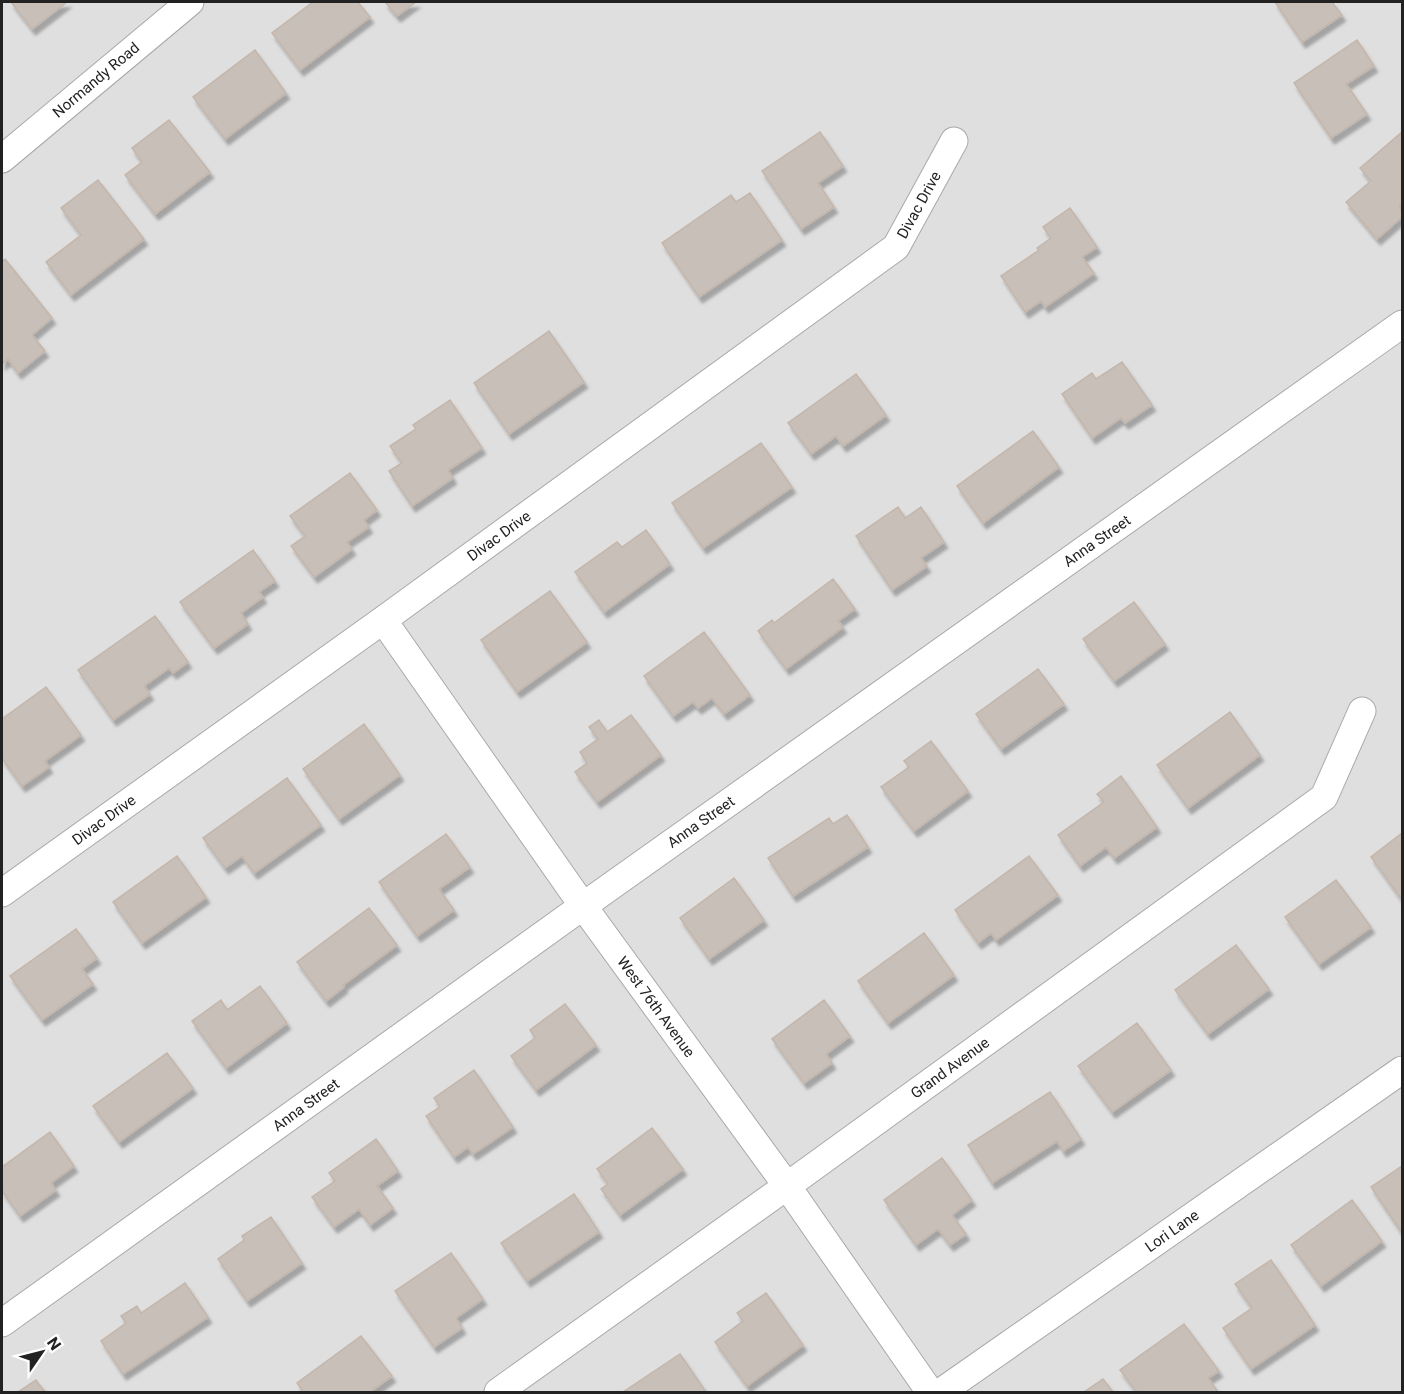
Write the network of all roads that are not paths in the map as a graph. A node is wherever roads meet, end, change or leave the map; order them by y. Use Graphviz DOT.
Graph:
graph roads {
  1 [pos="190,2"];
  2 [pos="954,141"];
  3 [pos="2,159"];
  4 [pos="1402,324"];
  5 [pos="383,620"];
  6 [pos="1362,711"];
  7 [pos="2,894"];
  8 [pos="583,906"];
  9 [pos="1402,1070"];
  10 [pos="786,1186"];
  11 [pos="2,1323"];
  12 [pos="498,1392"];
  13 [pos="930,1392"];
  14 [pos="941,1392"];
  1 -- 3 [label="street, Normandy Road"];
  2 -- 5 [label="street, Divac Drive"];
  4 -- 8 [label="street, Anna Street"];
  5 -- 7 [label="street, Divac Drive"];
  5 -- 8 [label="street, West 76th Avenue"];
  6 -- 10 [label="street, Grand Avenue"];
  8 -- 10 [label="street, West 76th Avenue"];
  8 -- 11 [label="street, Anna Street"];
  9 -- 14 [label="street, Lori Lane"];
  10 -- 12 [label="street, Grand Avenue"];
  10 -- 13 [label="street, West 76th Avenue"];
}
